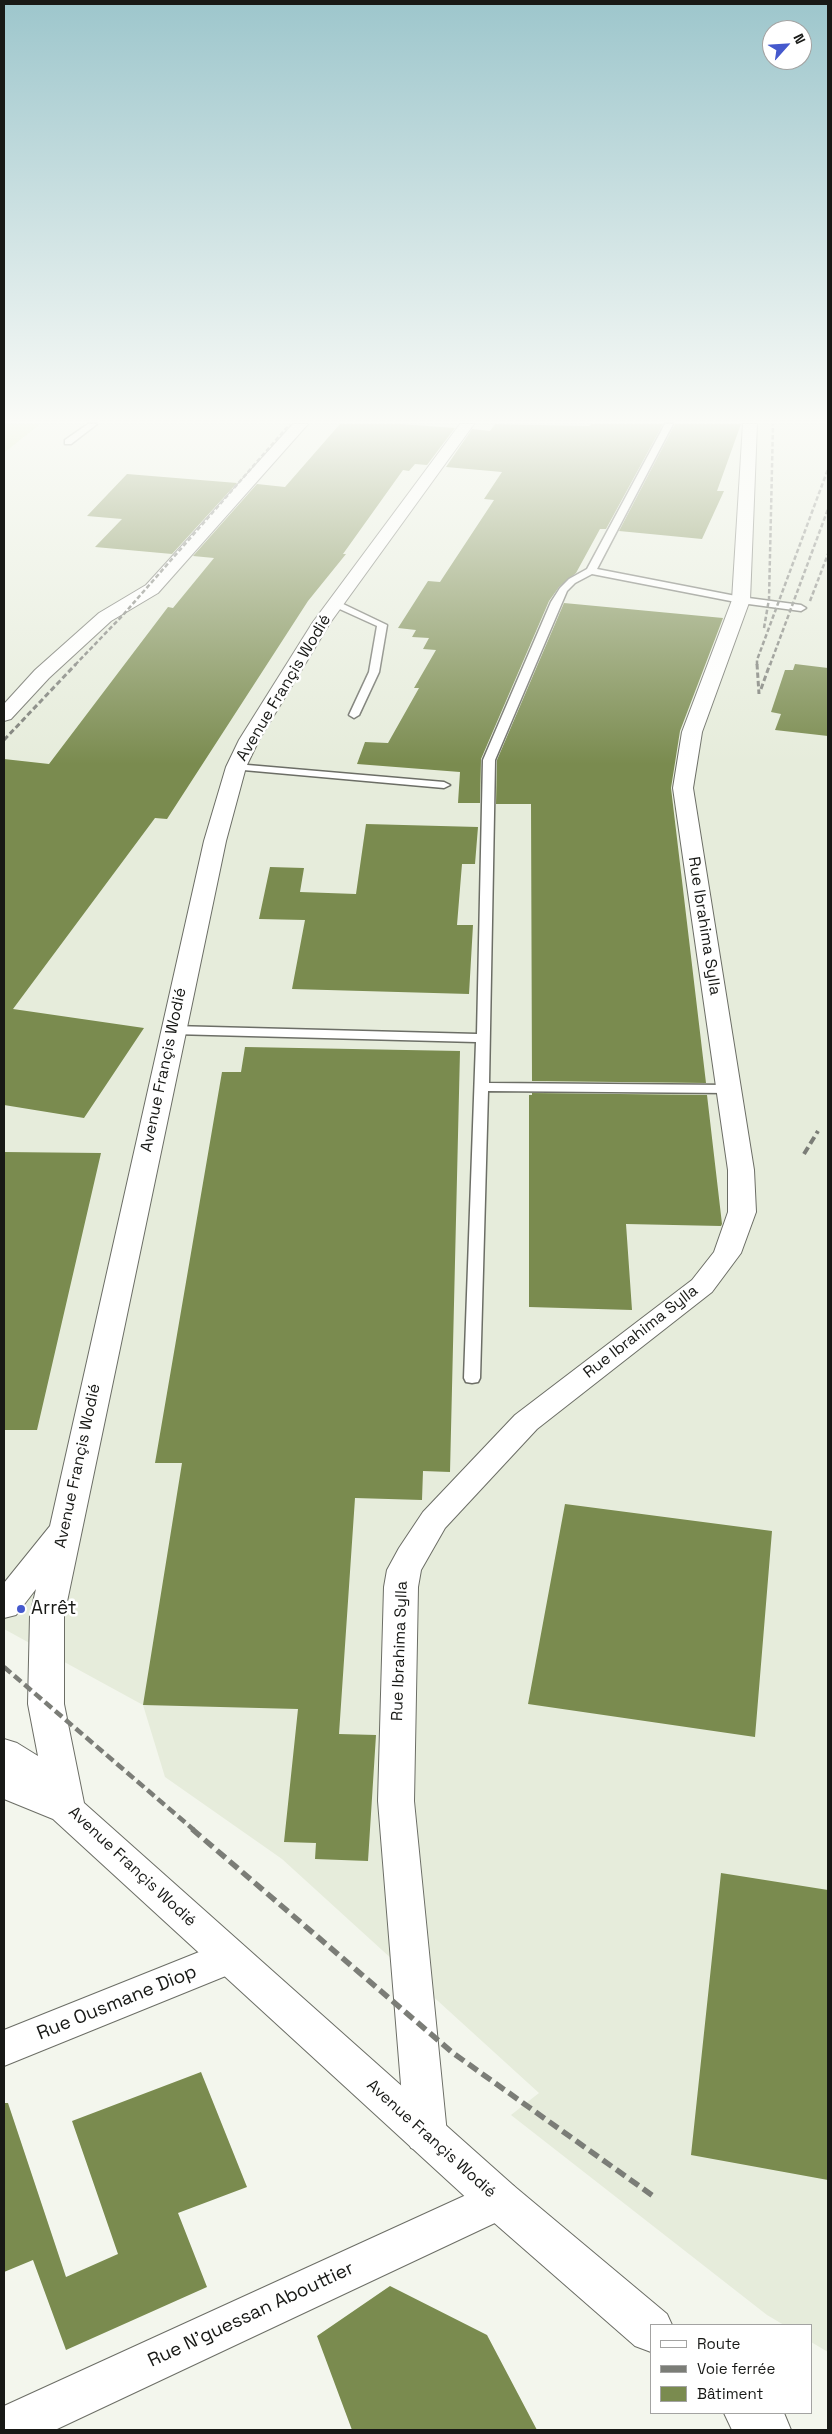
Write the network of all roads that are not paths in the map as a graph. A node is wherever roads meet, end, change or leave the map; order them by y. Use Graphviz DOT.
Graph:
graph roads {
  1 [pos="198,538"];
  2 [pos="384,538"];
  3 [pos="609,538"];
  4 [pos="744,538"];
  5 [pos="591,571"];
  6 [pos="741,600"];
  7 [pos="336,604"];
  8 [pos="801,608"];
  9 [pos="4,715"];
  10 [pos="354,715"];
  11 [pos="236,767"];
  12 [pos="444,785"];
  13 [pos="173,1030"];
  14 [pos="482,1038"];
  15 [pos="481,1087"];
  16 [pos="729,1089"];
  17 [pos="472,1378"];
  18 [pos="64,1530"];
  19 [pos="4,1606"];
  20 [pos="4,1753"];
  21 [pos="4,1784"];
  22 [pos="67,1810"];
  23 [pos="229,1957"];
  24 [pos="4,2048"];
  25 [pos="426,2134"];
  26 [pos="499,2200"];
  27 [pos="650,2329"];
  28 [pos="748,2414"];
  29 [pos="4,2430"];
  30 [pos="768,2430"];
  1 -- 9 [label="street"];
  2 -- 7 [label="street, Avenue Françis Wodié"];
  3 -- 5 [label="lane"];
  4 -- 6 [label="street, Rue Ibrahima Sylla"];
  5 -- 6 [label="lane"];
  5 -- 14 [label="lane"];
  6 -- 8 [label="lane"];
  6 -- 16 [label="street, Rue Ibrahima Sylla"];
  7 -- 10 [label="lane"];
  7 -- 11 [label="street, Avenue Françis Wodié"];
  11 -- 12 [label="lane"];
  11 -- 13 [label="street, Avenue Françis Wodié"];
  13 -- 14 [label="lane"];
  13 -- 18 [label="street, Avenue Françis Wodié"];
  14 -- 15 [label="lane"];
  15 -- 16 [label="lane"];
  15 -- 17 [label="lane"];
  16 -- 25 [label="street, Rue Ibrahima Sylla"];
  18 -- 19 [label="street"];
  18 -- 22 [label="street, Avenue Françis Wodié"];
  20 -- 22 [label="street"];
  21 -- 22 [label="street"];
  22 -- 23 [label="street, Avenue Françis Wodié"];
  23 -- 24 [label="street, Rue Ousmane Diop"];
  23 -- 25 [label="street, Avenue Françis Wodié"];
  25 -- 26 [label="street, Avenue Françis Wodié"];
  26 -- 27 [label="street, Avenue Françis Wodié"];
  26 -- 29 [label="street, Rue N'guessan Abouttier"];
  28 -- 30 [label="street"];
}
